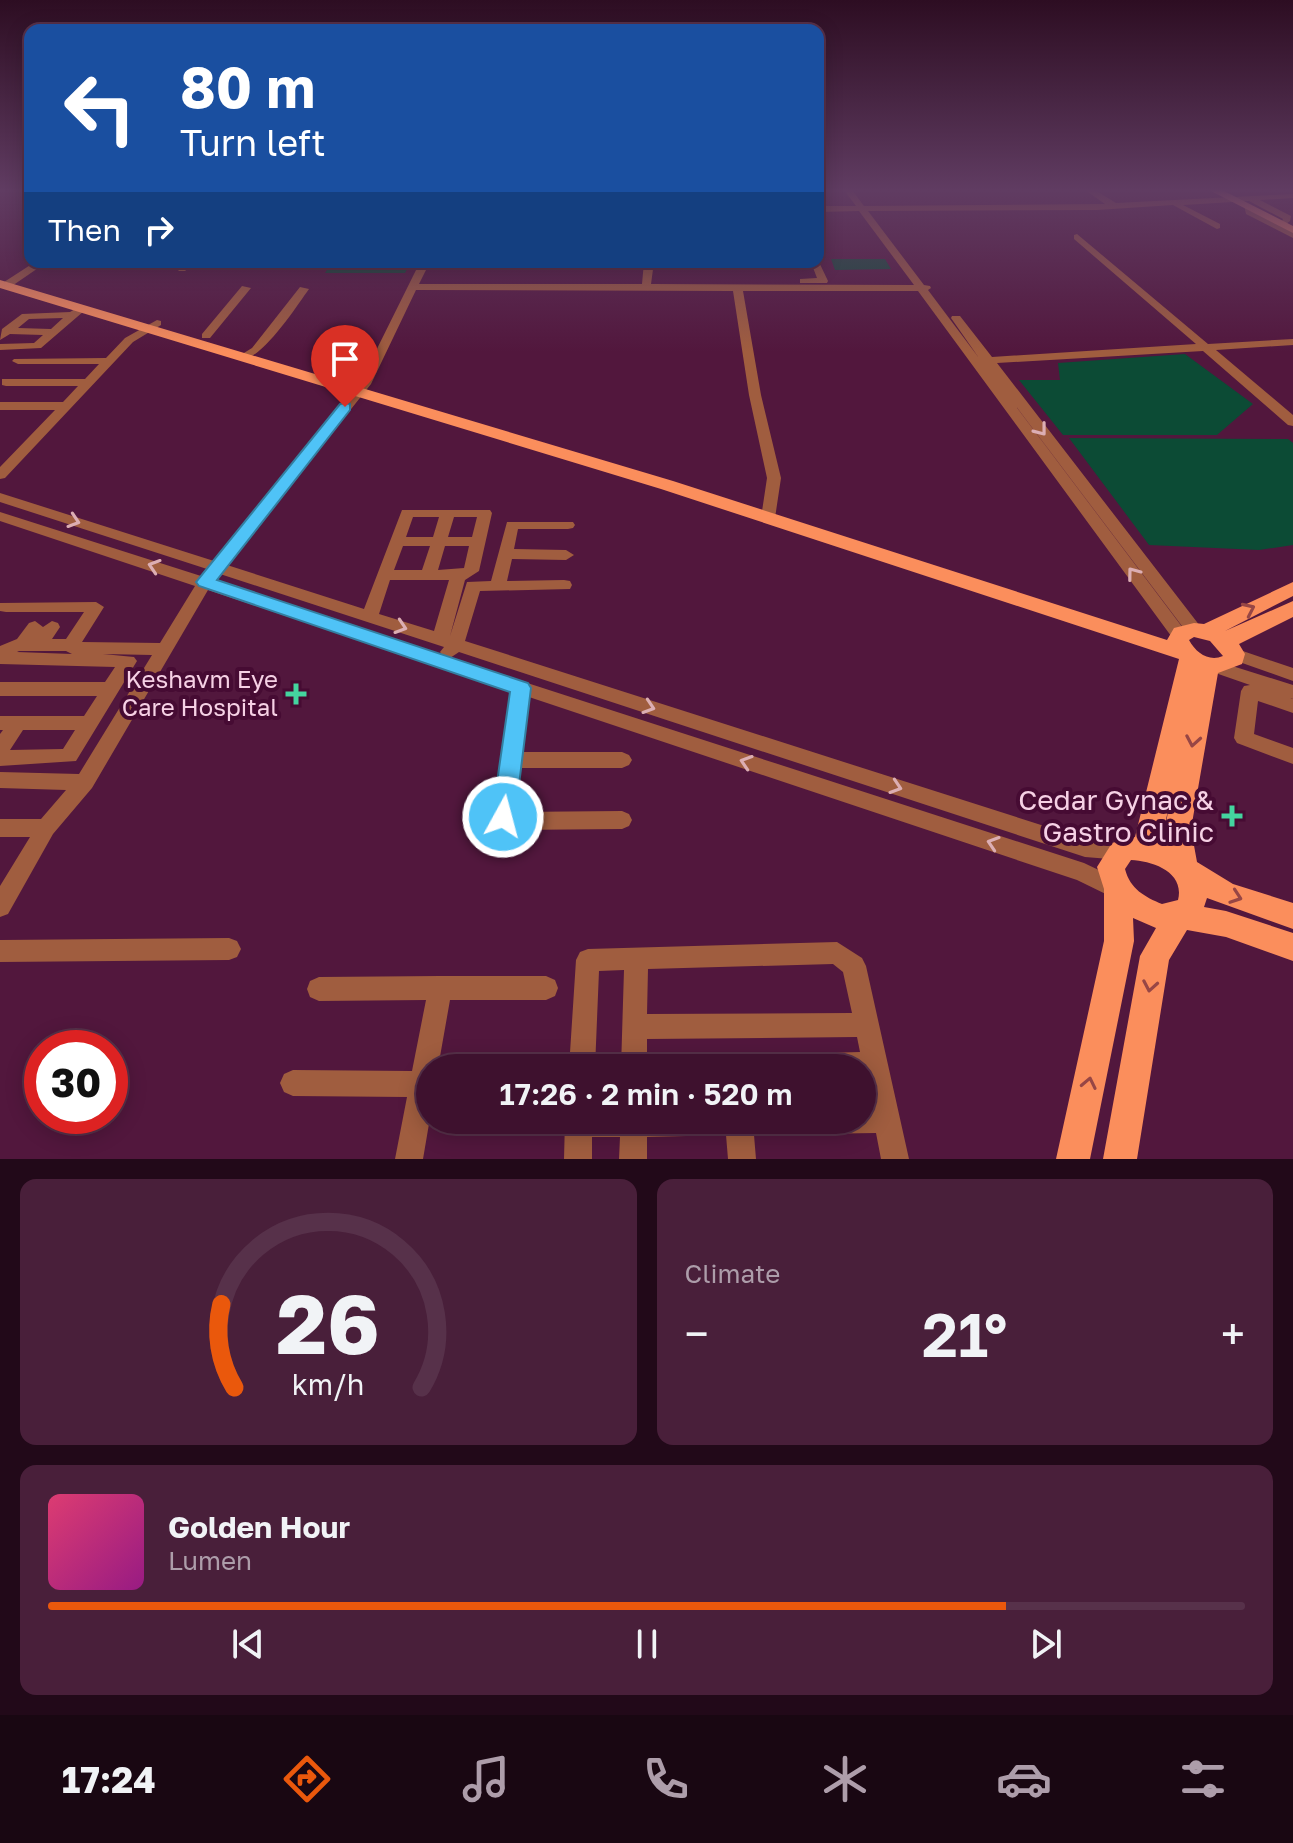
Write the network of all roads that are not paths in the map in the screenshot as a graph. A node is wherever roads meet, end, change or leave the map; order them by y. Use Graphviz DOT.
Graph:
graph roads {
  1 [pos="893,244"];
  2 [pos="1085,244"];
  3 [pos="28,268"];
  4 [pos="33,268"];
  5 [pos="422,268"];
  6 [pos="648,268"];
  7 [pos="789,268"];
  8 [pos="818,268"];
  9 [pos="792,281"];
  10 [pos="646,285"];
  11 [pos="7,286"];
  12 [pos="770,286"];
  13 [pos="414,287"];
  14 [pos="246,288"];
  15 [pos="926,288"];
  16 [pos="304,289"];
  17 [pos="738,290"];
  18 [pos="76,312"];
  19 [pos="151,326"];
  20 [pos="54,332"];
  21 [pos="3,334"];
  22 [pos="206,336"];
  23 [pos="1293,342"];
  24 [pos="0,347"];
  25 [pos="1206,349"];
  26 [pos="250,354"];
  27 [pos="18,361"];
  28 [pos="108,361"];
  29 [pos="981,361"];
  30 [pos="6,382"];
  31 [pos="87,383"];
  32 [pos="361,388"];
  33 [pos="0,406"];
  34 [pos="64,406"];
  35 [pos="1293,422"];
  36 [pos="0,475"];
  37 [pos="0,497"];
  38 [pos="448,513"];
  39 [pos="769,513"];
  40 [pos="0,516"];
  41 [pos="568,525"];
  42 [pos="396,541"];
  43 [pos="439,542"];
  44 [pos="479,542"];
  45 [pos="505,554"];
  46 [pos="566,555"];
  47 [pos="211,575"];
  48 [pos="384,575"];
  49 [pos="428,575"];
  50 [pos="458,575"];
  51 [pos="564,585"];
  52 [pos="498,586"];
  53 [pos="1293,588"];
  54 [pos="298,593"];
  55 [pos="282,607"];
  56 [pos="2,608"];
  57 [pos="1293,608"];
  58 [pos="370,617"];
  59 [pos="37,641"];
  60 [pos="448,642"];
  61 [pos="1201,645"];
  62 [pos="164,649"];
  63 [pos="67,652"];
  64 [pos="0,656"];
  65 [pos="442,661"];
  66 [pos="1293,675"];
  67 [pos="521,688"];
  68 [pos="10,689"];
  69 [pos="41,689"];
  70 [pos="1293,692"];
  71 [pos="101,705"];
  72 [pos="130,705"];
  73 [pos="1293,706"];
  74 [pos="9,723"];
  75 [pos="0,749"];
  76 [pos="1293,756"];
  77 [pos="0,758"];
  78 [pos="511,760"];
  79 [pos="622,760"];
  80 [pos="0,780"];
  81 [pos="85,782"];
  82 [pos="622,820"];
  83 [pos="0,828"];
  84 [pos="46,828"];
  85 [pos="1134,850"];
  86 [pos="1184,869"];
  87 [pos="7,882"];
  88 [pos="1118,890"];
  89 [pos="0,907"];
  90 [pos="1180,916"];
  91 [pos="1293,916"];
  92 [pos="1293,947"];
  93 [pos="229,949"];
  94 [pos="0,951"];
  95 [pos="636,960"];
  96 [pos="440,988"];
  97 [pos="546,988"];
  98 [pos="319,989"];
  99 [pos="867,1025"];
  100 [pos="635,1027"];
  101 [pos="430,1054"];
  102 [pos="583,1054"];
  103 [pos="634,1054"];
  104 [pos="874,1054"];
  105 [pos="293,1083"];
  106 [pos="416,1084"];
  107 [pos="876,1124"];
  108 [pos="416,1128"];
  109 [pos="579,1134"];
  110 [pos="634,1134"];
  111 [pos="740,1134"];
  112 [pos="409,1159"];
  113 [pos="578,1159"];
  114 [pos="633,1159"];
  115 [pos="742,1159"];
  116 [pos="895,1159"];
  117 [pos="1073,1159"];
  118 [pos="1120,1159"];
  1 -- 15 [label="street"];
  2 -- 25 [label="street"];
  3 -- 11 [label="street"];
  4 -- 11 [label="street"];
  5 -- 13 [label="street"];
  6 -- 10 [label="street"];
  7 -- 9 [label="street"];
  8 -- 9 [label="street"];
  9 -- 12 [label="street"];
  10 -- 12 [label="street"];
  10 -- 13 [label="street"];
  10 -- 17 [label="street"];
  11 -- 18 [label="main road"];
  11 -- 19 [label="main road"];
  12 -- 15 [label="street"];
  12 -- 17 [label="street"];
  13 -- 32 [label="street"];
  14 -- 22 [label="street"];
  15 -- 29 [label="street"];
  16 -- 26 [label="street"];
  17 -- 39 [label="street"];
  18 -- 19 [label="main road"];
  18 -- 20 [label="street"];
  18 -- 21 [label="street"];
  19 -- 22 [label="main road"];
  19 -- 26 [label="main road"];
  19 -- 28 [label="street"];
  20 -- 21 [label="street"];
  20 -- 24 [label="street"];
  22 -- 26 [label="main road"];
  23 -- 25 [label="street"];
  25 -- 29 [label="street"];
  25 -- 35 [label="street"];
  26 -- 32 [label="main road"];
  27 -- 28 [label="street"];
  28 -- 31 [label="street"];
  29 -- 61 [label="street"];
  30 -- 31 [label="street"];
  31 -- 34 [label="street"];
  32 -- 39 [label="main road"];
  32 -- 47 [label="street"];
  33 -- 34 [label="street"];
  34 -- 36 [label="street"];
  37 -- 47 [label="street, one-way"];
  38 -- 42 [label="street"];
  38 -- 43 [label="street"];
  38 -- 44 [label="street"];
  39 -- 61 [label="main road"];
  47 -- 40 [label="street, one-way"];
  41 -- 45 [label="street"];
  42 -- 43 [label="street"];
  42 -- 48 [label="street"];
  43 -- 44 [label="street"];
  43 -- 49 [label="street"];
  44 -- 50 [label="street"];
  45 -- 46 [label="street"];
  45 -- 52 [label="street"];
  47 -- 54 [label="street"];
  47 -- 55 [label="street"];
  47 -- 62 [label="street"];
  48 -- 49 [label="street"];
  48 -- 58 [label="street"];
  49 -- 50 [label="street"];
  50 -- 60 [label="street"];
  51 -- 52 [label="street"];
  52 -- 60 [label="street"];
  61 -- 53 [label="main road, one-way"];
  54 -- 55 [label="street"];
  54 -- 58 [label="street"];
  55 -- 65 [label="street"];
  56 -- 63 [label="street"];
  57 -- 61 [label="main road"];
  58 -- 60 [label="street, one-way"];
  59 -- 63 [label="street"];
  59 -- 64 [label="street"];
  59 -- 68 [label="street"];
  60 -- 65 [label="street"];
  60 -- 85 [label="street, one-way"];
  61 -- 66 [label="street"];
  61 -- 70 [label="street"];
  61 -- 85 [label="main road"];
  61 -- 86 [label="main road, one-way"];
  62 -- 63 [label="street"];
  62 -- 72 [label="street"];
  63 -- 69 [label="street"];
  63 -- 71 [label="street"];
  65 -- 67 [label="street"];
  67 -- 78 [label="street"];
  88 -- 67 [label="street, one-way"];
  68 -- 69 [label="street"];
  69 -- 71 [label="street"];
  71 -- 72 [label="street"];
  71 -- 74 [label="street"];
  71 -- 77 [label="street"];
  72 -- 81 [label="street"];
  73 -- 76 [label="street"];
  74 -- 75 [label="street"];
  78 -- 79 [label="street"];
  78 -- 82 [label="street"];
  80 -- 81 [label="street"];
  81 -- 84 [label="street"];
  83 -- 84 [label="street"];
  84 -- 87 [label="street"];
  85 -- 86 [label="main road"];
  85 -- 88 [label="main road"];
  86 -- 90 [label="main road"];
  86 -- 91 [label="main road, one-way"];
  87 -- 89 [label="street"];
  88 -- 90 [label="main road"];
  117 -- 88 [label="main road, one-way"];
  90 -- 92 [label="main road"];
  90 -- 118 [label="main road, one-way"];
  93 -- 94 [label="street"];
  95 -- 99 [label="street"];
  95 -- 100 [label="street"];
  95 -- 102 [label="street"];
  96 -- 97 [label="street"];
  96 -- 98 [label="street"];
  96 -- 101 [label="street"];
  99 -- 100 [label="street"];
  99 -- 104 [label="street"];
  100 -- 103 [label="street"];
  105 -- 106 [label="street"];
  107 -- 116 [label="street"];
  108 -- 112 [label="street"];
  109 -- 113 [label="street"];
  110 -- 114 [label="street"];
  111 -- 115 [label="street"];
}
